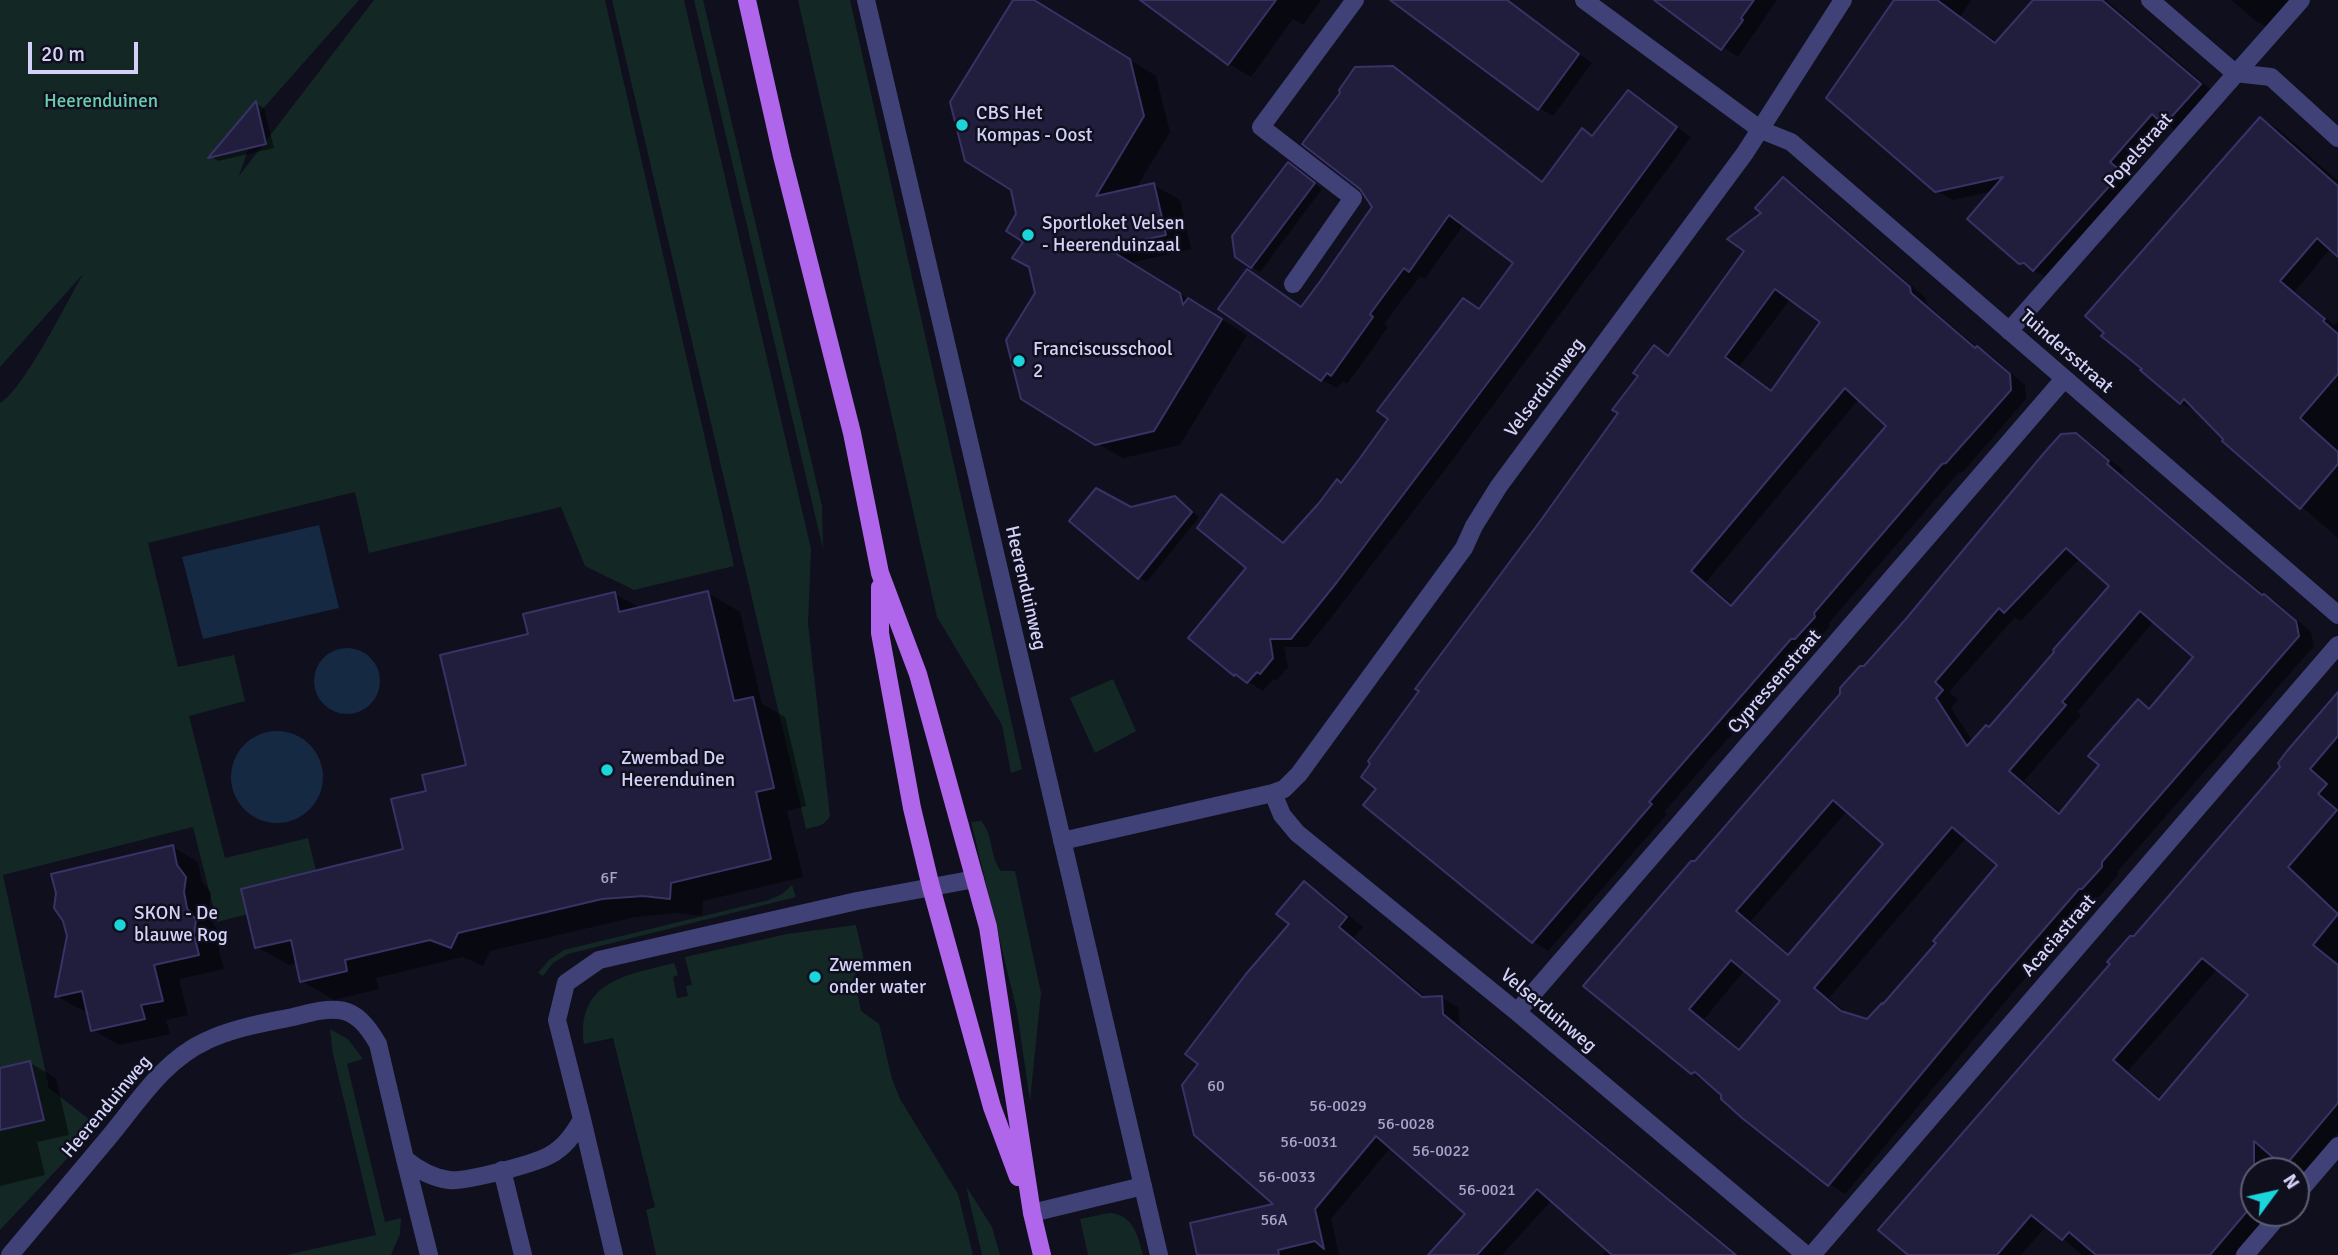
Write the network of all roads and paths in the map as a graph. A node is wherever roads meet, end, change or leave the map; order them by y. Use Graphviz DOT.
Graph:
graph roads {
  1 [pos="747,0"];
  2 [pos="866,0"];
  3 [pos="1355,0"];
  4 [pos="1584,0"];
  5 [pos="1843,0"];
  6 [pos="2150,0"];
  7 [pos="2301,0"];
  8 [pos="2235,73"];
  9 [pos="1761,130"];
  10 [pos="2338,138"];
  11 [pos="1293,284"];
  12 [pos="2009,331"];
  13 [pos="2064,379"];
  14 [pos="880,573"];
  15 [pos="2338,615"];
  16 [pos="2338,645"];
  17 [pos="1273,793"];
  18 [pos="1062,841"];
  19 [pos="975,879"];
  20 [pos="931,887"];
  21 [pos="1517,1012"];
  22 [pos="582,1119"];
  23 [pos="2338,1146"];
  24 [pos="405,1160"];
  25 [pos="502,1170"];
  26 [pos="2310,1179"];
  27 [pos="1143,1186"];
  28 [pos="1032,1213"];
  29 [pos="2269,1227"];
  30 [pos="10,1255"];
  31 [pos="429,1255"];
  32 [pos="523,1255"];
  33 [pos="614,1255"];
  34 [pos="1042,1255"];
  35 [pos="1159,1255"];
  36 [pos="1806,1255"];
  37 [pos="1812,1255"];
  38 [pos="2245,1255"];
  1 -- 14 [label="main road"];
  2 -- 18 [label="street, Heerenduinweg"];
  3 -- 11 [label="street"];
  4 -- 9 [label="street, Tuindersstraat"];
  5 -- 9 [label="street, Velserduinweg"];
  6 -- 8 [label="street"];
  7 -- 8 [label="street, Popelstraat"];
  8 -- 10 [label="street"];
  8 -- 12 [label="street, Popelstraat"];
  9 -- 12 [label="street, Tuindersstraat"];
  9 -- 17 [label="street, Velserduinweg"];
  12 -- 13 [label="street, Tuindersstraat"];
  13 -- 15 [label="street, Tuindersstraat"];
  13 -- 21 [label="street, Cypressenstraat"];
  14 -- 19 [label="main road"];
  14 -- 20 [label="main road"];
  16 -- 37 [label="street, Acaciastraat"];
  17 -- 18 [label="street, Velserduinweg"];
  17 -- 21 [label="street, Velserduinweg"];
  18 -- 27 [label="street, Heerenduinweg"];
  19 -- 20 [label="street"];
  19 -- 28 [label="main road"];
  20 -- 22 [label="street"];
  20 -- 28 [label="main road"];
  21 -- 36 [label="street, Velserduinweg"];
  22 -- 25 [label="street"];
  22 -- 33 [label="street"];
  23 -- 26 [label="street"];
  24 -- 25 [label="street"];
  24 -- 30 [label="street, Heerenduinweg"];
  24 -- 31 [label="street, Heerenduinweg"];
  25 -- 32 [label="street"];
  27 -- 28 [label="street"];
  27 -- 35 [label="street, Heerenduinweg"];
  28 -- 34 [label="main road"];
  29 -- 38 [label="street"];
}
